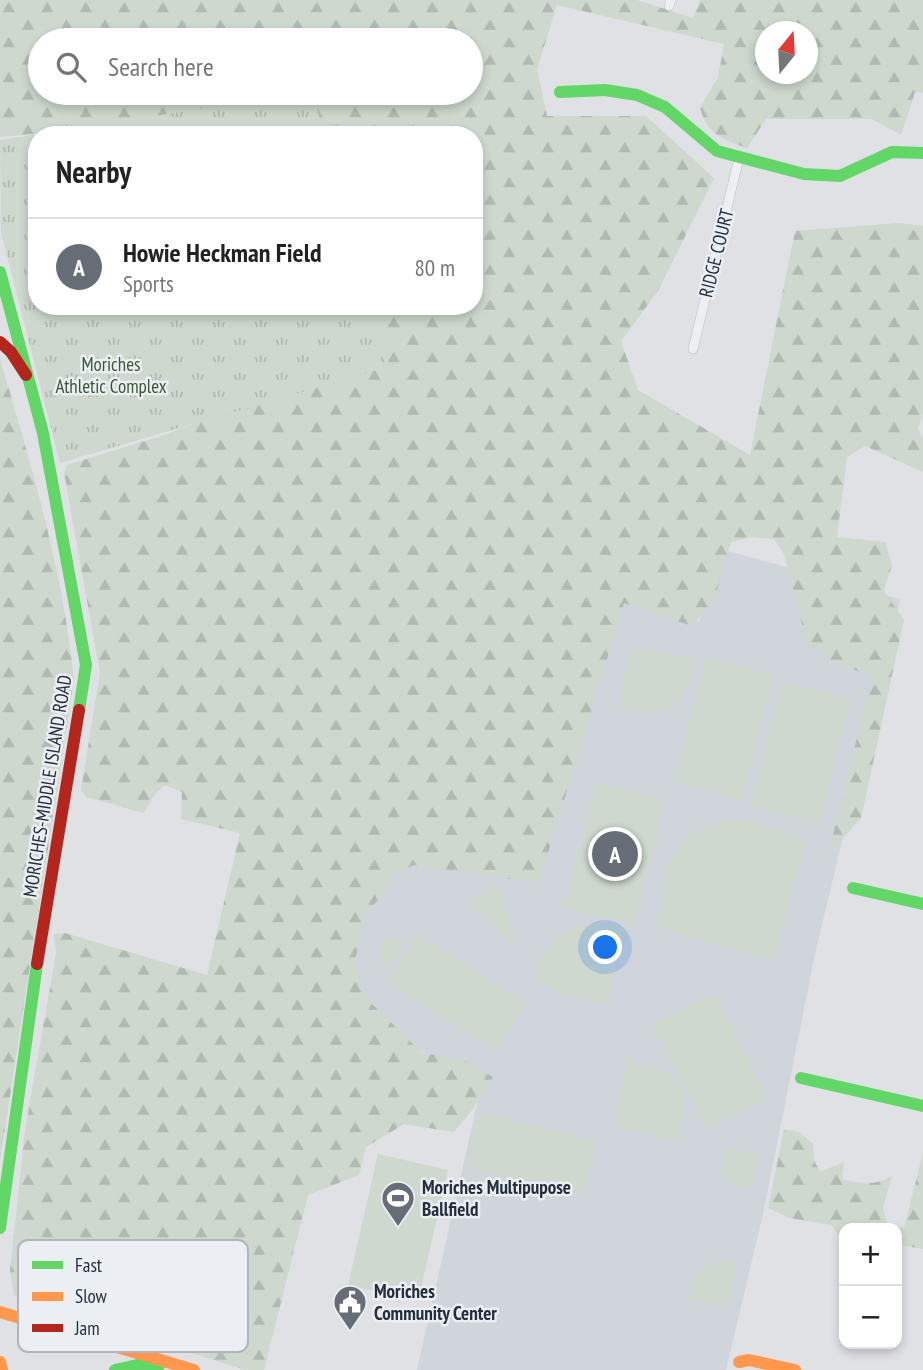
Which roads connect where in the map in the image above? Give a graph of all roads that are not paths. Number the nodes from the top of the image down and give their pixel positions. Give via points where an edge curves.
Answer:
1 (560, 92) dead end
2 (923, 153) edge
3 (739, 158) junction
4 (0, 272) edge
5 (0, 342) edge
6 (693, 349) dead end
7 (33, 387) junction
8 (853, 888) dead end
9 (923, 904) edge
10 (801, 1077) dead end
11 (923, 1106) edge
12 (0, 1228) edge
13 (0, 1312) edge
14 (18, 1317) edge
15 (133, 1352) edge
16 (0, 1362) edge
17 (739, 1362) dead end
18 (189, 1369) edge
19 (2, 1370) edge
20 (116, 1370) edge
21 (795, 1370) edge

1 - 3 main road via 588,88 660,103 701,141 721,154
2 - 3 main road via 890,150 829,177
3 - 6 street, RIDGE COURT
4 - 7 main road, MORICHES-MIDDLE ISLAND ROAD
5 - 7 main road via 15,356
7 - 12 main road, MORICHES-MIDDLE ISLAND ROAD via 86,672 22,1057
8 - 9 main road
10 - 11 main road
13 - 14 main road
15 - 18 main road
16 - 19 main road
17 - 21 main road via 750,1360
18 - 20 main road via 137,1365

